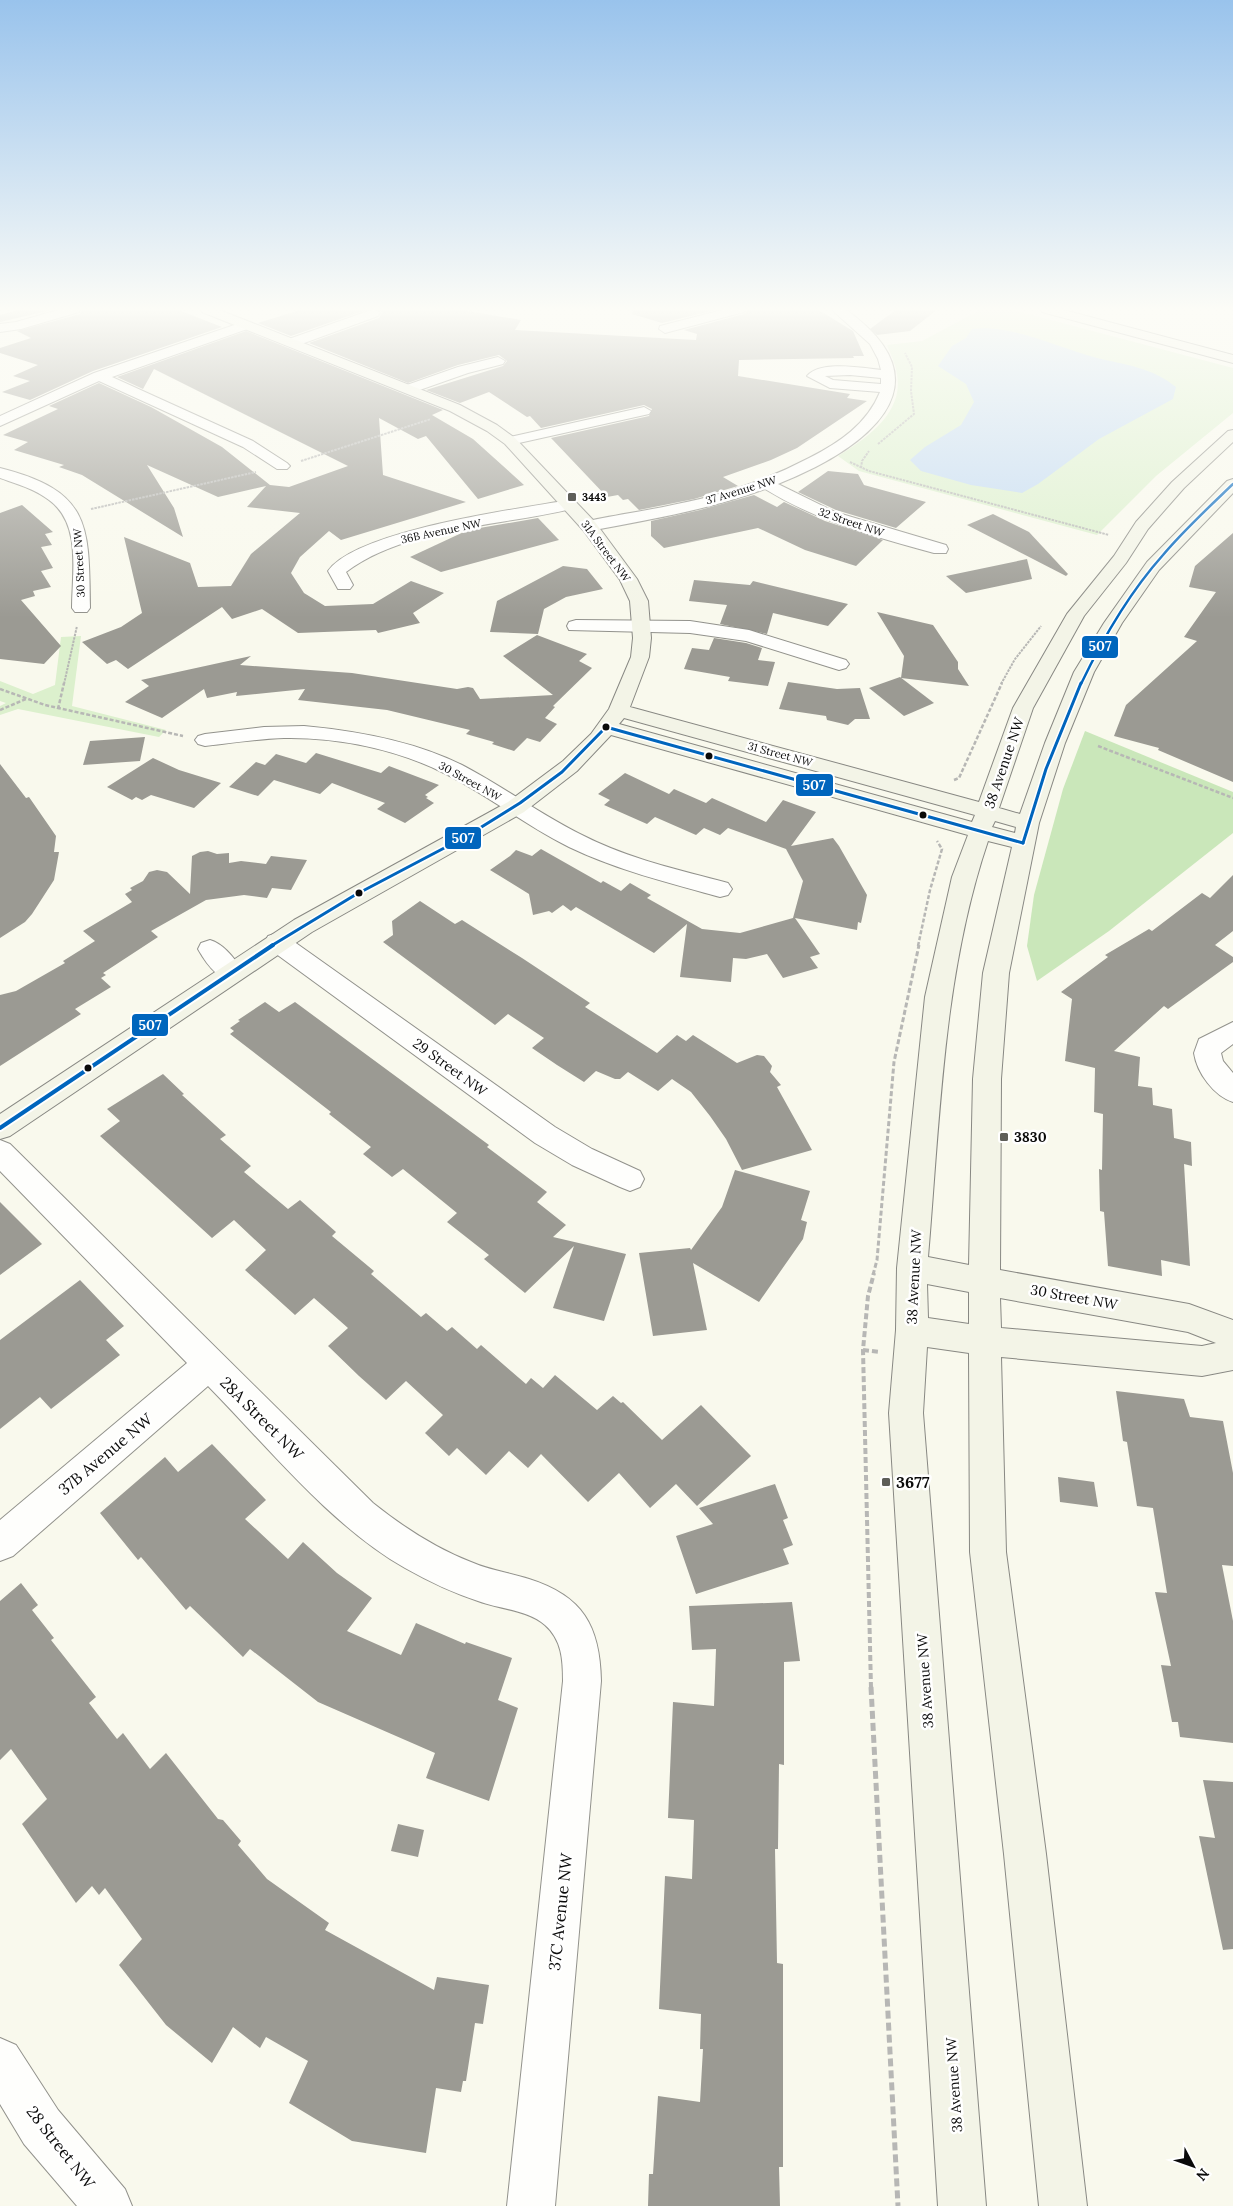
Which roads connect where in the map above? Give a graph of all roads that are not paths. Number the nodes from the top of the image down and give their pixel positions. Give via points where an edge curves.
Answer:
1 (20, 412) edge
2 (178, 412) edge
3 (462, 412) edge
4 (636, 412) edge
5 (878, 412) edge
6 (0, 422) edge
7 (1233, 434) edge
8 (510, 441) junction
9 (282, 466) dead end
10 (0, 472) edge
11 (1194, 472) junction
12 (1228, 475) edge
13 (767, 484) junction
14 (569, 505) junction
15 (589, 526) junction
16 (940, 549) dead end
17 (344, 585) dead end
18 (81, 608) road end
19 (576, 626) dead end
20 (642, 626) junction
21 (838, 664) dead end
22 (612, 718) junction
23 (204, 740) road end
24 (516, 807) junction
25 (984, 821) junction
26 (1026, 833) junction
27 (720, 889) dead end
28 (277, 942) junction
29 (210, 949) dead end
30 (231, 973) junction
31 (1233, 1032) edge
32 (1233, 1091) edge
33 (0, 1128) edge
34 (0, 1152) edge
35 (630, 1179) dead end
36 (912, 1268) junction
37 (984, 1281) junction
38 (912, 1330) junction
39 (1233, 1335) edge
40 (984, 1341) junction
41 (1233, 1355) edge
42 (210, 1364) junction
43 (0, 1543) edge
44 (567, 1621) joint
45 (0, 2062) edge
46 (108, 2206) edge
47 (531, 2206) edge
48 (962, 2206) edge
49 (1063, 2206) edge

1 - 6 street
2 - 9 street via 248,444
3 - 8 main road, 31A Street NW
4 - 8 street
5 - 13 street, 37 Avenue NW via 860,432 830,452
7 - 11 main road, 38 Avenue NW
8 - 14 main road, 31A Street NW
10 - 18 street, 30 Street NW via 55,496 72,513 80,535
11 - 12 main road
11 - 25 main road, 38 Avenue NW via 1178,484 1142,526 1076,614 1023,708
12 - 26 main road via 1153,566 1084,672 1055,743
13 - 15 street, 37 Avenue NW
13 - 16 street, 32 Street NW via 829,516
14 - 15 main road, 31A Street NW
14 - 17 street, 36B Avenue NW via 415,536 364,552 344,562 337,571
15 - 20 main road, 31A Street NW via 628,578 639,601
19 - 20 street
20 - 21 street via 690,627 749,636
20 - 22 main road, 31A Street NW via 640,657 628,692
22 - 24 main road, 31A Street NW via 570,766
22 - 25 main road, 31 Street NW
23 - 24 street, 30 Street NW via 294,732 377,743 438,762
24 - 27 street, 30 Street NW via 603,853
24 - 28 main road, 31A Street NW via 367,888
25 - 26 main road, 31 Street NW
25 - 36 main road, 38 Avenue NW via 964,877 938,997
26 - 37 main road via 996,973 987,1079
28 - 30 main road, 31A Street NW
28 - 35 street, 29 Street NW via 545,1135 582,1157
29 - 30 street
30 - 33 main road, 31A Street NW
31 - 32 street via 1208,1046 1206,1055 1210,1066
34 - 42 street, 28A Street NW
36 - 37 main road, 30 Street NW
36 - 38 main road, 38 Avenue NW
37 - 39 main road, 30 Street NW via 1189,1318
37 - 40 main road
38 - 40 main road
38 - 48 main road, 38 Avenue NW via 906,1413
40 - 41 main road via 1202,1360
40 - 49 main road via 988,1552
42 - 43 street, 37B Avenue NW
42 - 44 street, 28A Street NW via 350,1507 375,1528 441,1568 484,1586 533,1598 551,1606
44 - 47 street, 37C Avenue NW via 582,1656 582,1681
45 - 46 street, 28 Street NW via 42,2128

